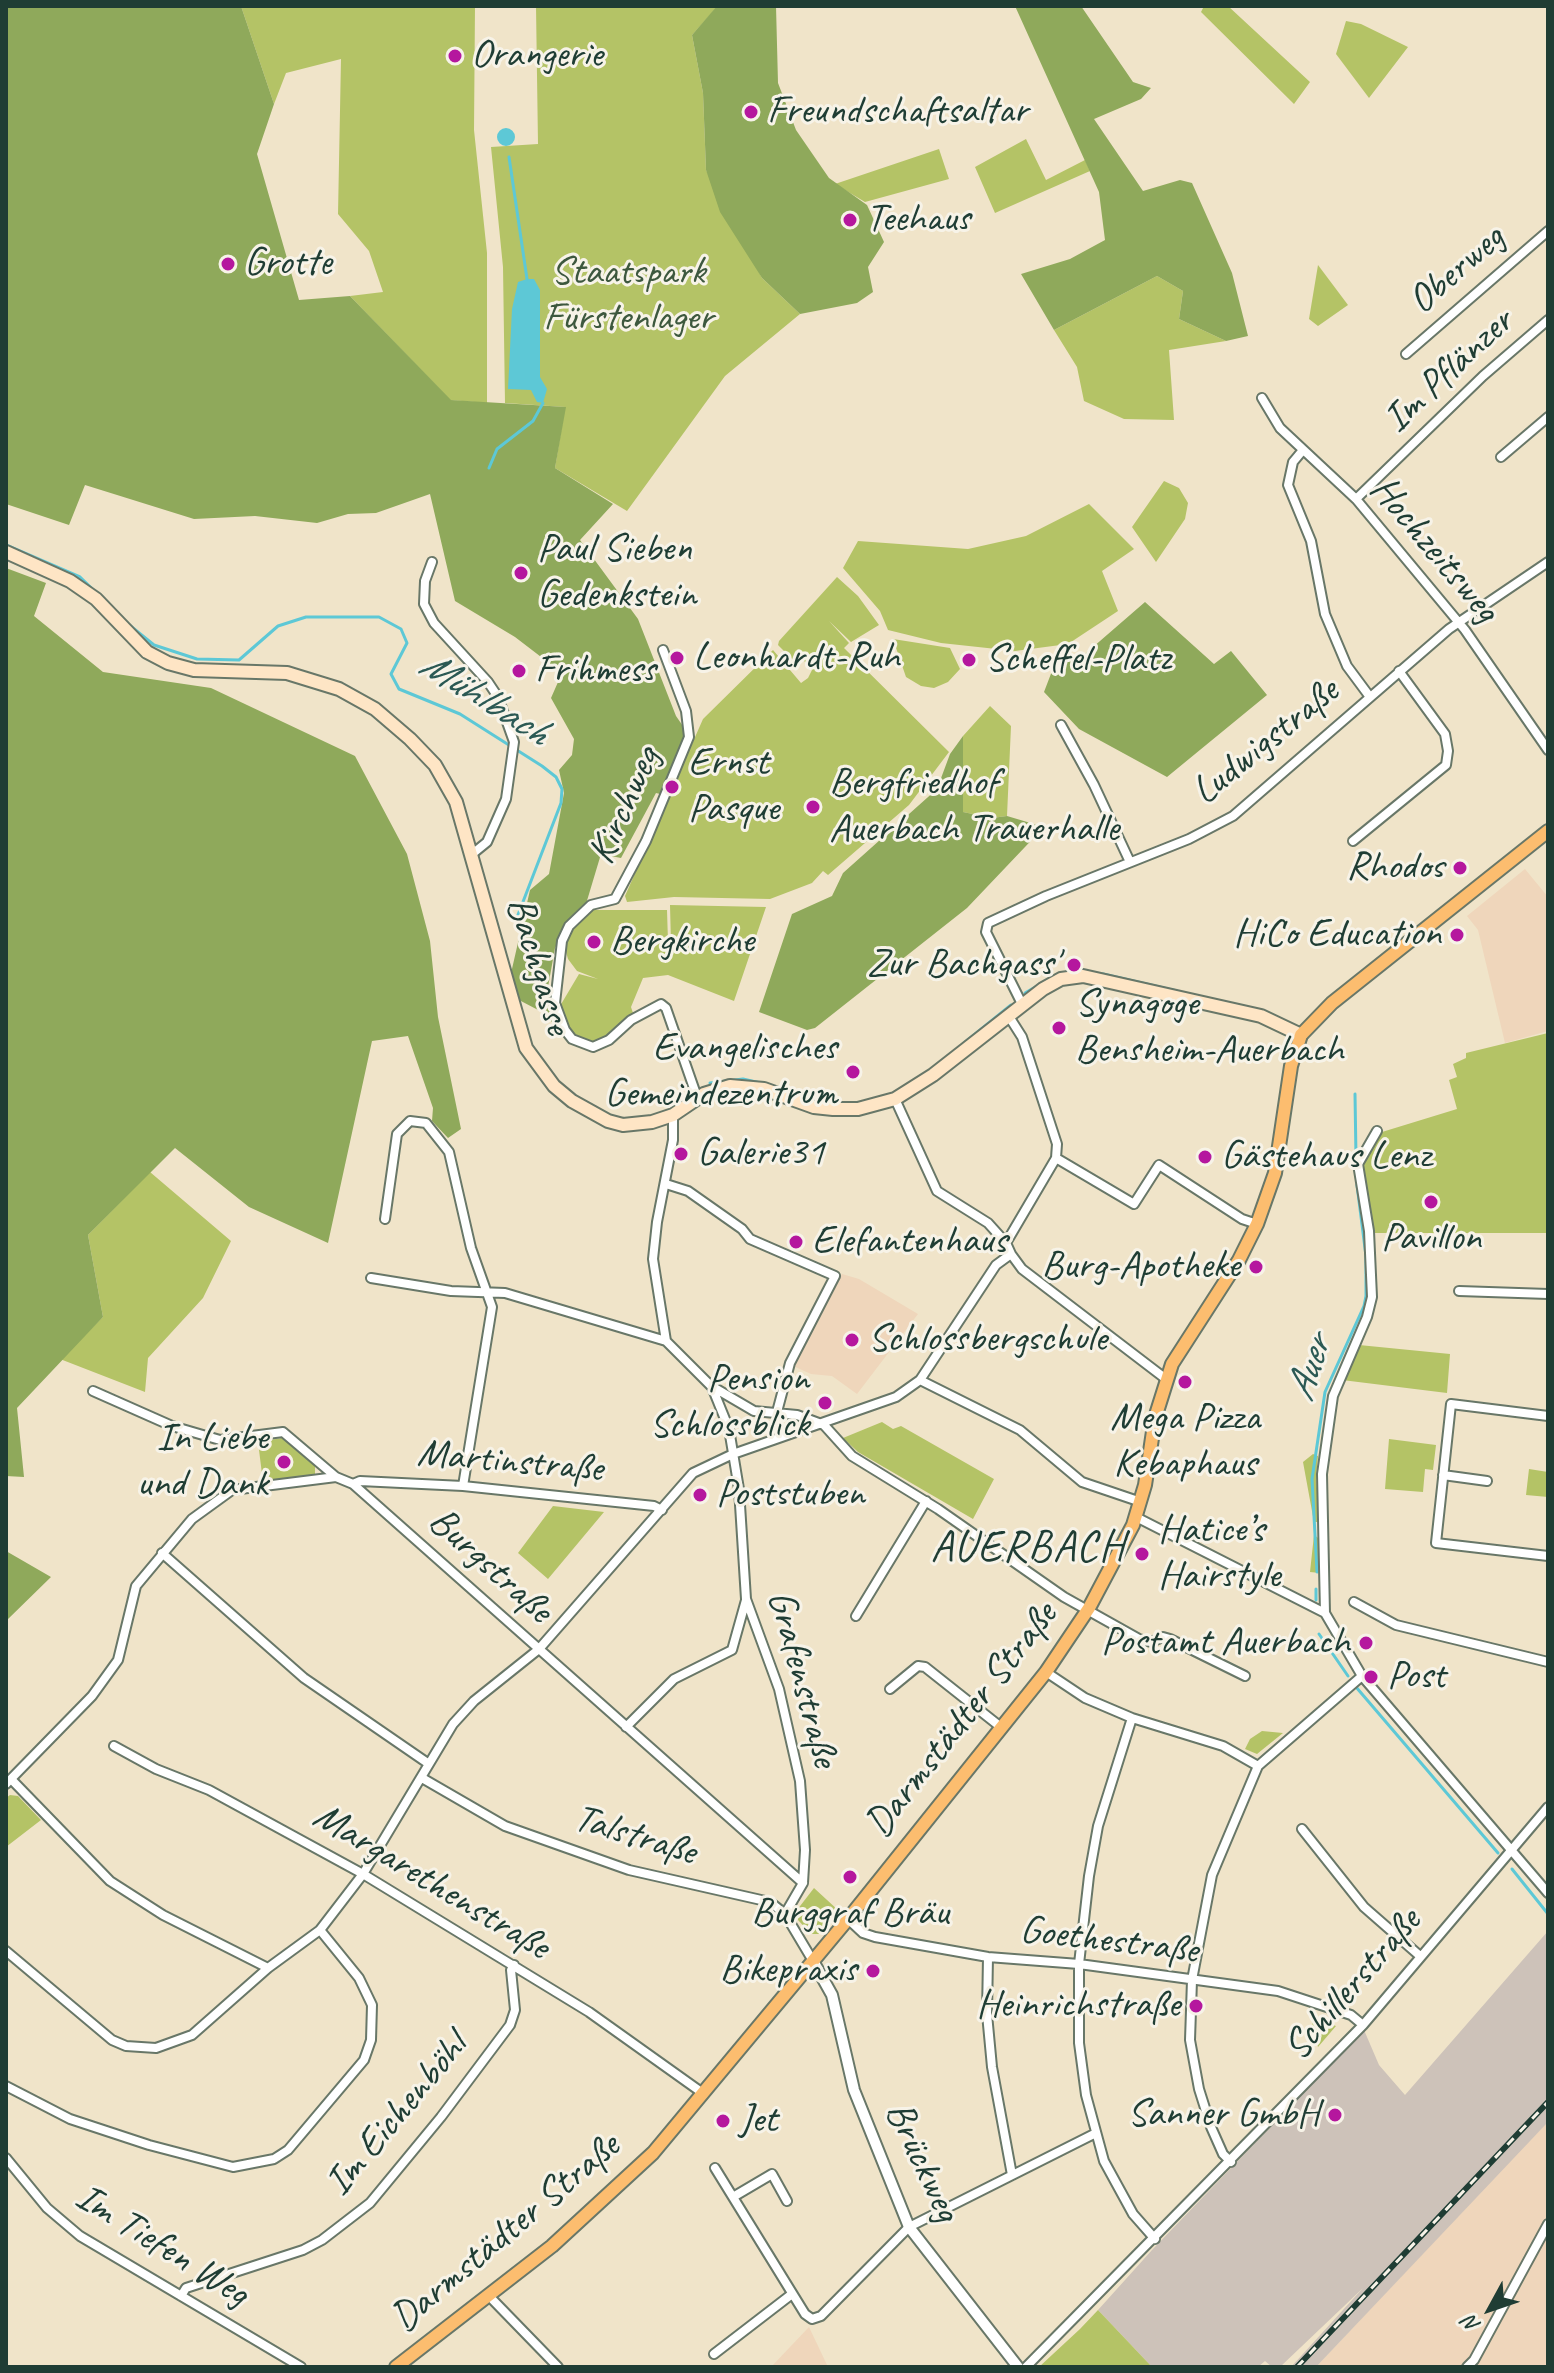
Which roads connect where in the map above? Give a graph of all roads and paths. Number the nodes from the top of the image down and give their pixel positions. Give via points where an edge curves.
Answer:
1 (1548, 231) edge
2 (1548, 320) edge
3 (1406, 354) dead end
4 (1262, 398) dead end
5 (1548, 417) edge
6 (1303, 450) junction
7 (1501, 457) dead end
8 (1356, 499) junction
9 (6, 552) edge
10 (432, 562) dead end
11 (1548, 562) edge
12 (1458, 623) junction
13 (663, 650) dead end
14 (1399, 671) junction
15 (1370, 697) junction
16 (1061, 725) dead end
17 (1548, 750) edge
18 (1548, 831) edge
19 (1353, 841) dead end
20 (471, 855) junction
21 (1130, 862) junction
22 (1022, 1004) junction
23 (1008, 1015) junction
24 (1301, 1035) junction
25 (697, 1097) junction
26 (895, 1099) junction
27 (673, 1115) junction
28 (1377, 1131) dead end
29 (1056, 1158) junction
30 (666, 1184) junction
31 (385, 1219) dead end
32 (1257, 1224) junction
33 (1006, 1243) junction
34 (1011, 1254) junction
35 (371, 1278) dead end
36 (1459, 1291) dead end
37 (490, 1294) junction
38 (1548, 1294) edge
39 (666, 1341) junction
40 (1166, 1379) junction
41 (920, 1380) junction
42 (712, 1387) junction
43 (93, 1391) dead end
44 (777, 1412) junction
45 (1548, 1416) edge
46 (824, 1425) junction
47 (733, 1454) junction
48 (1443, 1475) junction
49 (336, 1477) junction
50 (1487, 1481) dead end
51 (353, 1484) junction
52 (463, 1486) junction
53 (926, 1501) junction
54 (1141, 1502) junction
55 (662, 1510) junction
56 (1136, 1517) junction
57 (162, 1553) junction
58 (1548, 1556) edge
59 (746, 1599) junction
60 (1354, 1602) dead end
61 (1088, 1610) junction
62 (1325, 1613) junction
63 (856, 1616) dead end
64 (539, 1649) junction
65 (1548, 1662) edge
66 (1046, 1672) junction
67 (1245, 1676) dead end
68 (1362, 1676) junction
69 (890, 1689) dead end
70 (1132, 1718) junction
71 (626, 1727) junction
72 (1002, 1728) junction
73 (114, 1746) dead end
74 (429, 1764) junction
75 (1258, 1766) junction
76 (422, 1778) junction
77 (9, 1782) edge
78 (1548, 1807) edge
79 (1302, 1829) dead end
80 (1510, 1850) junction
81 (363, 1874) junction
82 (803, 1883) junction
83 (1548, 1893) edge
84 (785, 1914) junction
85 (848, 1919) junction
86 (320, 1930) junction
87 (6, 1951) edge
88 (1420, 1956) junction
89 (988, 1957) junction
90 (813, 1961) junction
91 (1079, 1964) junction
92 (514, 1965) junction
93 (268, 1968) junction
94 (1192, 1980) junction
95 (1363, 2025) junction
96 (6, 2086) edge
97 (704, 2094) junction
98 (1094, 2134) junction
99 (6, 2158) edge
100 (1231, 2162) junction
101 (715, 2168) dead end
102 (1012, 2175) junction
103 (733, 2197) junction
104 (787, 2201) dead end
105 (1548, 2224) edge
106 (909, 2227) junction
107 (1155, 2239) junction
108 (792, 2294) junction
109 (181, 2296) junction
110 (490, 2297) junction
111 (714, 2354) dead end
112 (1473, 2365) edge
113 (301, 2367) edge
114 (396, 2367) edge
115 (558, 2367) edge
116 (1018, 2367) edge
117 (1026, 2367) edge

1 - 3 street, Oberweg
2 - 8 street, Im Pflänzer
4 - 6 street, Hochzeitsweg via 1270,416
5 - 7 street
6 - 8 street, Hochzeitsweg
6 - 15 street via 1293,462 1288,485 1311,541 1325,614 1347,666
8 - 12 street, Hochzeitsweg
9 - 20 main road via 70,581 96,599 147,652 168,663 194,670 287,673 339,689 375,709 435,765 456,802
10 - 20 street, Bachgasse via 424,604 434,623 498,697 514,749 500,813 487,842
11 - 12 street, Ludwigstraße
12 - 14 street, Ludwigstraße
12 - 17 street, Hochzeitsweg
13 - 25 street, Kirchweg via 686,711 689,737 615,899 591,905 569,926 562,941 555,1003 572,1039 593,1047 661,1004
14 - 15 street, Ludwigstraße
14 - 19 street via 1445,734 1446,765
15 - 21 street, Ludwigstraße via 1233,816
16 - 21 street
18 - 24 main road, Darmstädter Straße via 1332,1003
20 - 27 main road, Bachgasse via 519,1028 536,1064 572,1101 608,1121 639,1125
21 - 22 street, Ludwigstraße via 988,923 986,932
22 - 23 main road, Bachgasse
22 - 24 main road, Bachgasse via 1061,979 1083,976 1261,1016
23 - 26 main road, Bachgasse
23 - 29 street via 1022,1037 1057,1144
24 - 32 main road, Darmstädter Straße via 1291,1066 1275,1173
25 - 26 main road, Bachgasse via 741,1085 833,1109
25 - 27 main road, Bachgasse
26 - 33 street via 937,1191 988,1223
27 - 30 street
28 - 62 street via 1358,1164 1372,1263 1370,1309 1333,1396 1322,1474
29 - 32 street via 1134,1204 1159,1165
29 - 33 street
30 - 39 street via 653,1259
30 - 44 street via 697,1197 750,1239 835,1276 790,1363
31 - 37 street via 397,1134 410,1121 426,1123 449,1152 471,1248
32 - 40 main road, Darmstädter Straße
33 - 34 street
34 - 40 street via 1022,1269
34 - 41 street via 996,1265
35 - 37 street
36 - 38 street
37 - 39 street via 505,1293
37 - 52 street via 492,1318
39 - 42 street
40 - 54 main road, Darmstädter Straße
41 - 46 street via 896,1397
41 - 54 street via 1020,1430 1082,1482
42 - 44 street via 754,1411
42 - 47 street, Grafenstraße
43 - 49 street, Burgstraße via 172,1426 228,1442 283,1432
44 - 46 street
45 - 48 street via 1451,1404
46 - 47 street
46 - 53 street via 852,1456
47 - 55 street via 693,1473
47 - 59 street, Grafenstraße
48 - 50 street
48 - 58 street via 1436,1543
49 - 51 street, Burgstraße
49 - 57 street via 232,1490 192,1519
51 - 52 street, Martinstraße
51 - 64 street, Burgstraße
52 - 55 street, Martinstraße
53 - 61 street
53 - 63 street
54 - 56 main road, Darmstädter Straße
55 - 64 street
56 - 61 main road, Darmstädter Straße
56 - 62 street
57 - 74 street via 304,1678
57 - 77 street via 136,1586 118,1660 92,1696
59 - 71 street via 732,1650 674,1679
59 - 82 street, Grafenstraße via 779,1689 800,1781
60 - 65 street via 1396,1625
61 - 66 main road, Darmstädter Straße
61 - 67 street via 1139,1639 1170,1639
62 - 68 street
64 - 71 street, Burgstraße
64 - 74 street via 474,1701
66 - 70 street via 1085,1698
66 - 72 main road, Darmstädter Straße
68 - 75 street
68 - 80 street
69 - 72 street via 918,1666 925,1667
70 - 75 street via 1223,1746
70 - 91 street via 1098,1826
71 - 82 street, Burgstraße
72 - 85 main road, Darmstädter Straße
73 - 81 street, Margarethenstraße via 209,1790
74 - 76 street
75 - 94 street via 1212,1875
76 - 81 street
76 - 84 street, Talstraße via 505,1826 629,1870 760,1898
77 - 93 street via 110,1881 163,1915
78 - 80 street, Schillerstraße
79 - 88 street via 1364,1907
80 - 83 street
80 - 88 street, Schillerstraße
81 - 86 street
81 - 92 street, Margarethenstraße
82 - 84 street, Grafenstraße
84 - 90 street
85 - 89 street, Goethestraße via 875,1937
85 - 90 main road, Darmstädter Straße
86 - 93 street
86 - 96 street via 359,1978 372,2005 371,2040 364,2060 288,2150 274,2159 233,2167 149,2145 70,2119
87 - 93 street via 103,2034 140,2049 192,2035
88 - 95 street, Schillerstraße
89 - 91 street, Goethestraße
89 - 102 street via 992,2067
90 - 97 main road, Darmstädter Straße
90 - 106 street, Brückweg via 832,1995 854,2090
91 - 94 street, Goethestraße
91 - 98 street via 1079,2043
92 - 97 street, Margarethenstraße
92 - 109 street, Im Eichenböhl via 510,2025 370,2203 303,2250 186,2288
94 - 95 street, Goethestraße via 1278,1991 1351,2015
94 - 100 street via 1190,2040 1199,2089 1223,2154
95 - 100 street, Schillerstraße
97 - 110 main road, Darmstädter Straße via 618,2187
98 - 102 street
98 - 107 street via 1114,2185
99 - 109 street, Im Tiefen Weg via 47,2208 80,2236
100 - 107 street, Schillerstraße
101 - 103 street
102 - 106 street
103 - 104 street via 772,2174
103 - 108 street
105 - 112 street
106 - 108 street via 821,2316 808,2317
106 - 116 street, Brückweg
107 - 117 street, Schillerstraße
108 - 111 street
109 - 113 street, Im Tiefen Weg
110 - 114 main road, Darmstädter Straße
110 - 115 street

